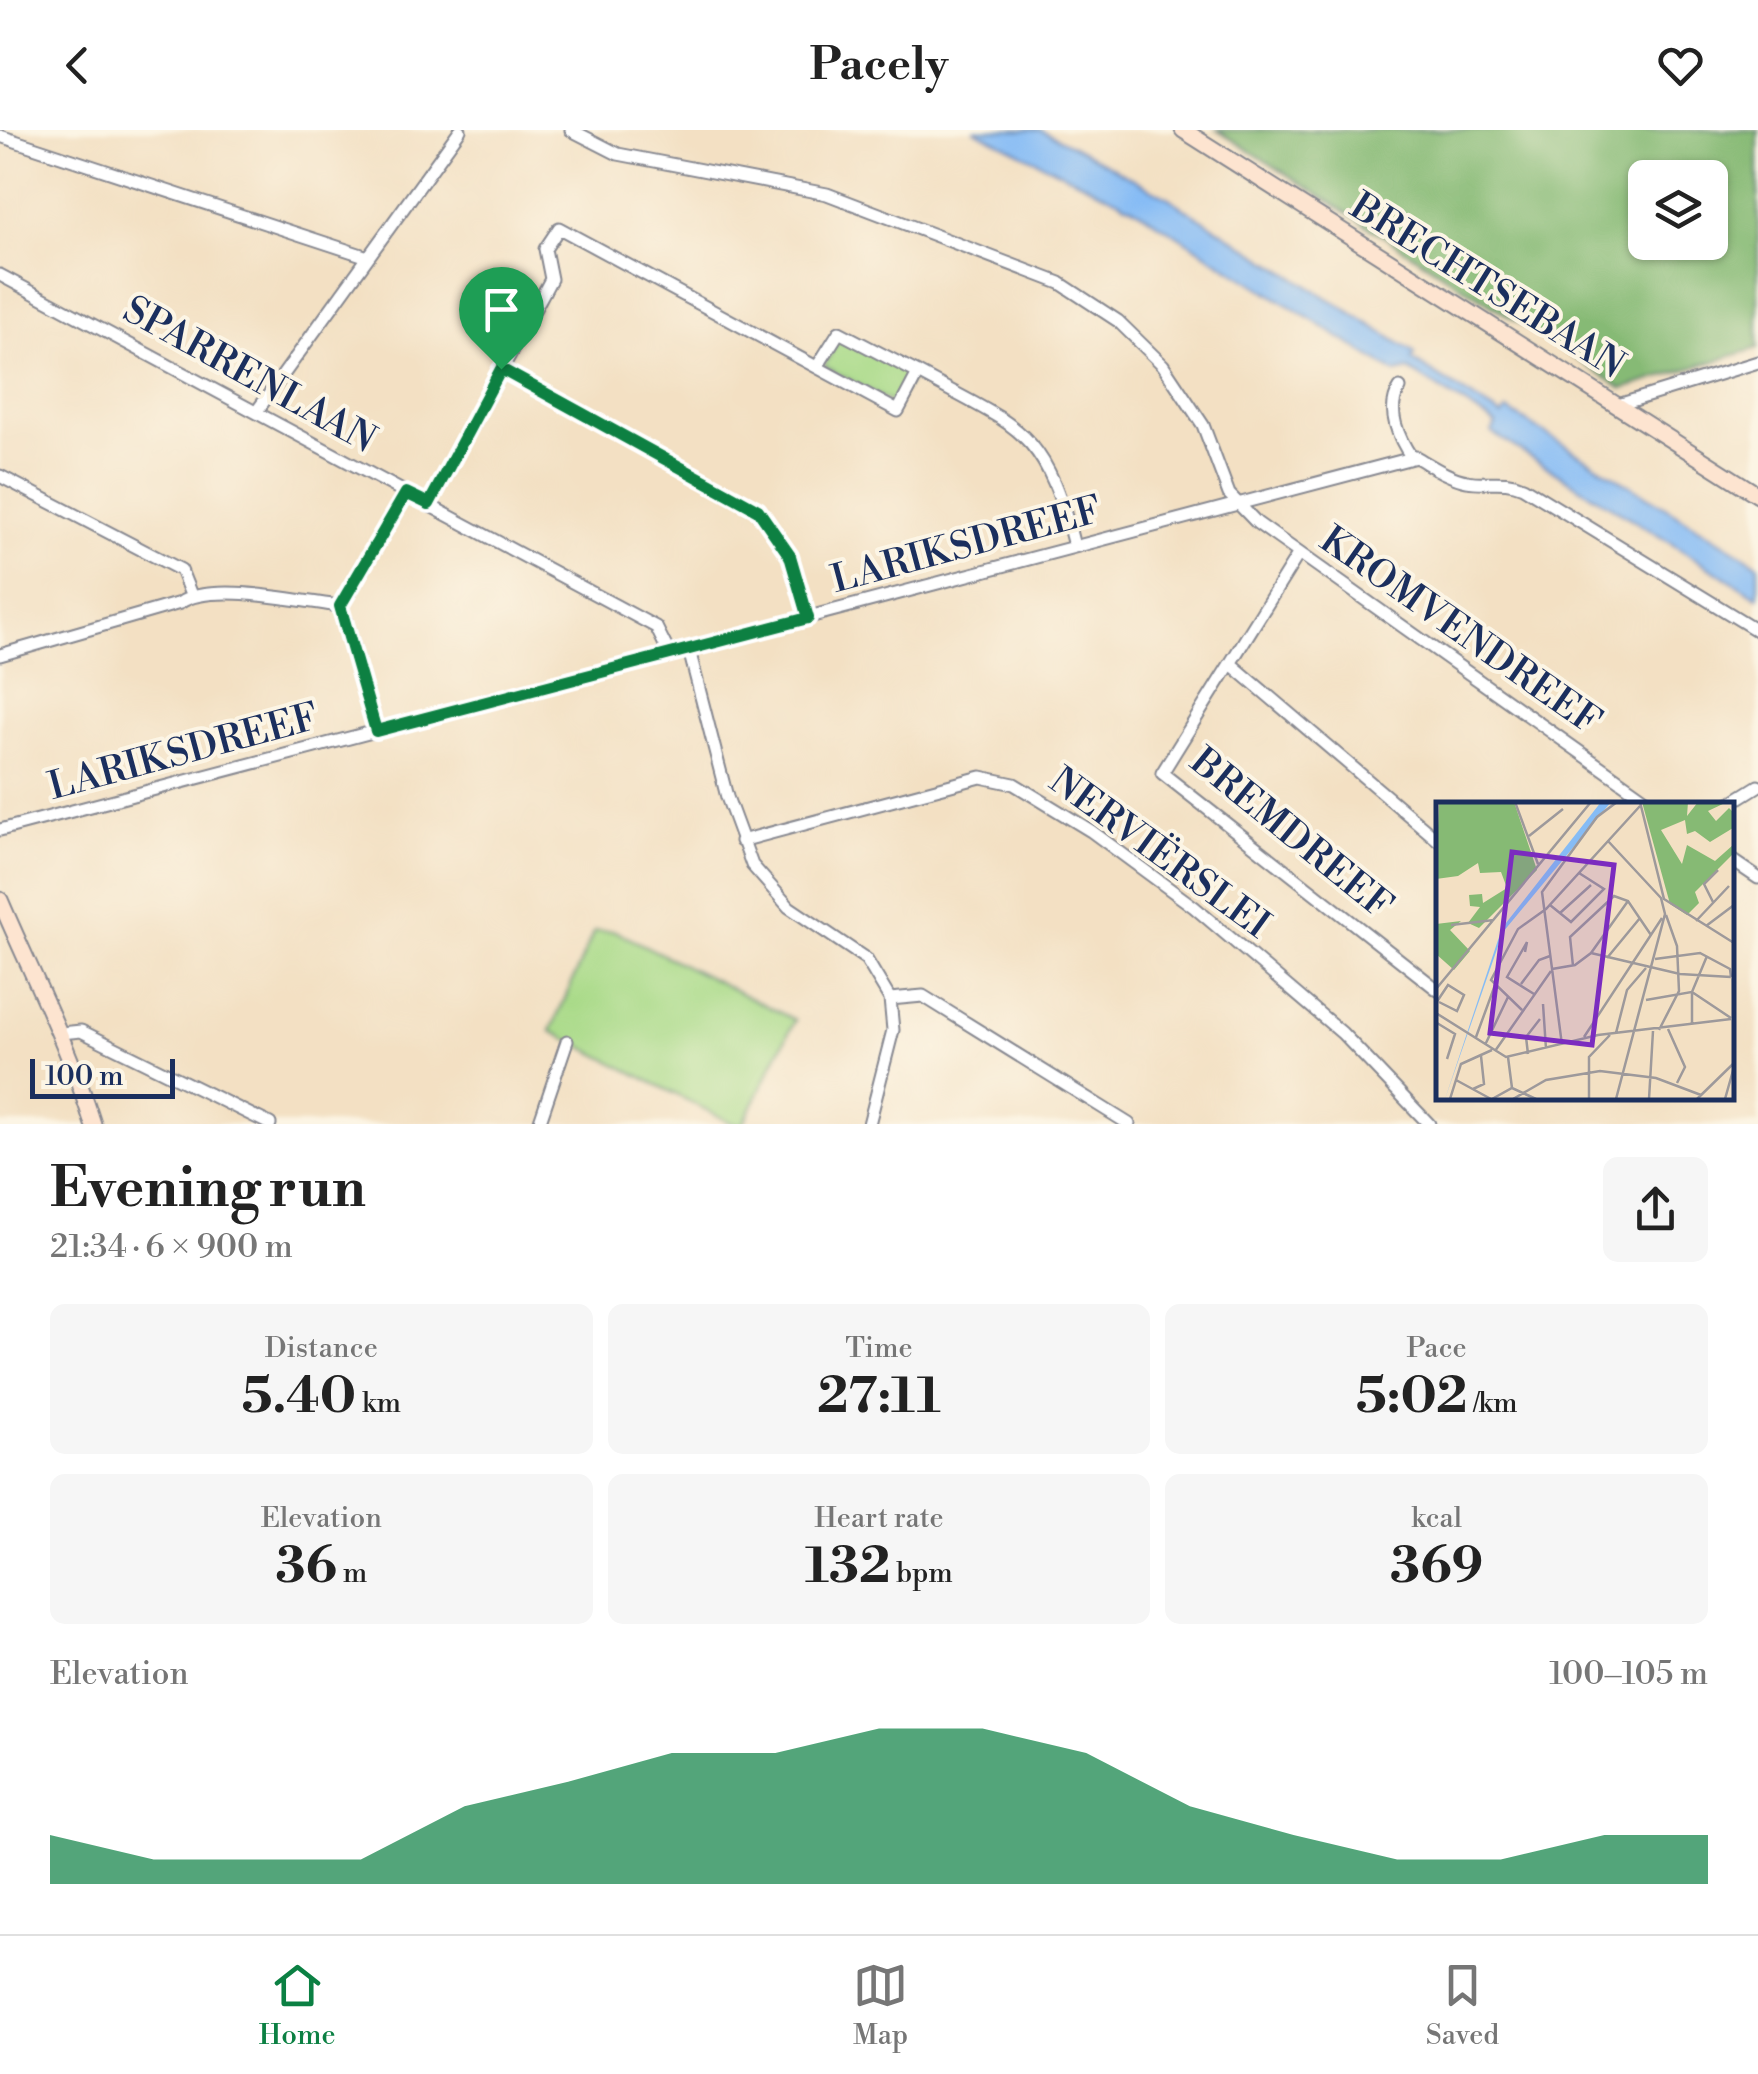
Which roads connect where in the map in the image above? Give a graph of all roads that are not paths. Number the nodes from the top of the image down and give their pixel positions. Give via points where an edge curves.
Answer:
1 (460, 130) edge
2 (571, 130) edge
3 (1183, 130) edge
4 (0, 136) edge
5 (368, 258) junction
6 (0, 275) edge
7 (1758, 362) edge
8 (817, 367) junction
9 (501, 369) junction
10 (918, 374) junction
11 (1400, 388) dead end
12 (1618, 405) junction
13 (257, 411) junction
14 (1419, 460) junction
15 (0, 476) edge
16 (406, 493) junction
17 (1758, 495) edge
18 (1237, 502) junction
19 (429, 504) junction
20 (1074, 546) junction
21 (1299, 553) junction
22 (191, 596) junction
23 (340, 606) junction
24 (808, 618) junction
25 (1758, 630) edge
26 (689, 650) junction
27 (670, 653) junction
28 (0, 655) edge
29 (1231, 664) junction
30 (376, 731) junction
31 (1758, 786) edge
32 (1636, 799) edge
33 (1732, 802) edge
34 (0, 830) edge
35 (1436, 838) edge
36 (741, 841) junction
37 (1733, 861) edge
38 (1758, 878) edge
39 (0, 900) edge
40 (1436, 988) edge
41 (890, 999) junction
42 (61, 1033) junction
43 (566, 1041) dead end
44 (93, 1124) edge
45 (270, 1124) edge
46 (539, 1124) edge
47 (869, 1124) edge
48 (1129, 1124) edge
49 (1430, 1124) edge

1 - 5 street
2 - 18 street via 618,154 827,194 1060,283 1118,321 1163,366 1203,424
3 - 12 main road, BRECHTSEBAAN
4 - 5 street
5 - 13 street
6 - 13 street, SPARRENLAAN
7 - 12 street
8 - 9 street via 559,228 546,249 550,278
8 - 10 street via 839,332
8 - 10 street via 898,410
9 - 19 street
9 - 24 street via 758,510 790,556
10 - 20 street via 1003,419 1035,446 1055,476
11 - 14 street via 1394,419
12 - 17 main road, BRECHTSEBAAN
13 - 16 street, SPARRENLAAN
14 - 18 street, LARIKSDREEF
14 - 25 street via 1462,480 1523,486
15 - 22 street via 181,570
16 - 19 street, SPARRENLAAN
16 - 23 street
18 - 20 street, LARIKSDREEF
18 - 21 street, KROMVENDREEF
19 - 27 street, SPARRENLAAN via 656,627
20 - 24 street, LARIKSDREEF
21 - 29 street, BREMDREEF
21 - 32 street, KROMVENDREEF
22 - 23 street via 225,593
22 - 28 street
23 - 30 street
24 - 26 street, LARIKSDREEF
26 - 27 street, LARIKSDREEF
26 - 36 street
27 - 30 street, LARIKSDREEF
29 - 35 street
29 - 40 street, BREMDREEF via 1162,773
30 - 34 street, LARIKSDREEF
31 - 33 street
36 - 41 street via 766,885 866,959
36 - 49 street, NERVIËRSLEI via 980,777 1014,784 1092,831 1194,907 1342,1032
37 - 38 street
39 - 42 main road
41 - 47 street via 891,1042
41 - 48 street via 923,996
42 - 44 main road
42 - 45 street via 81,1031
43 - 46 street

